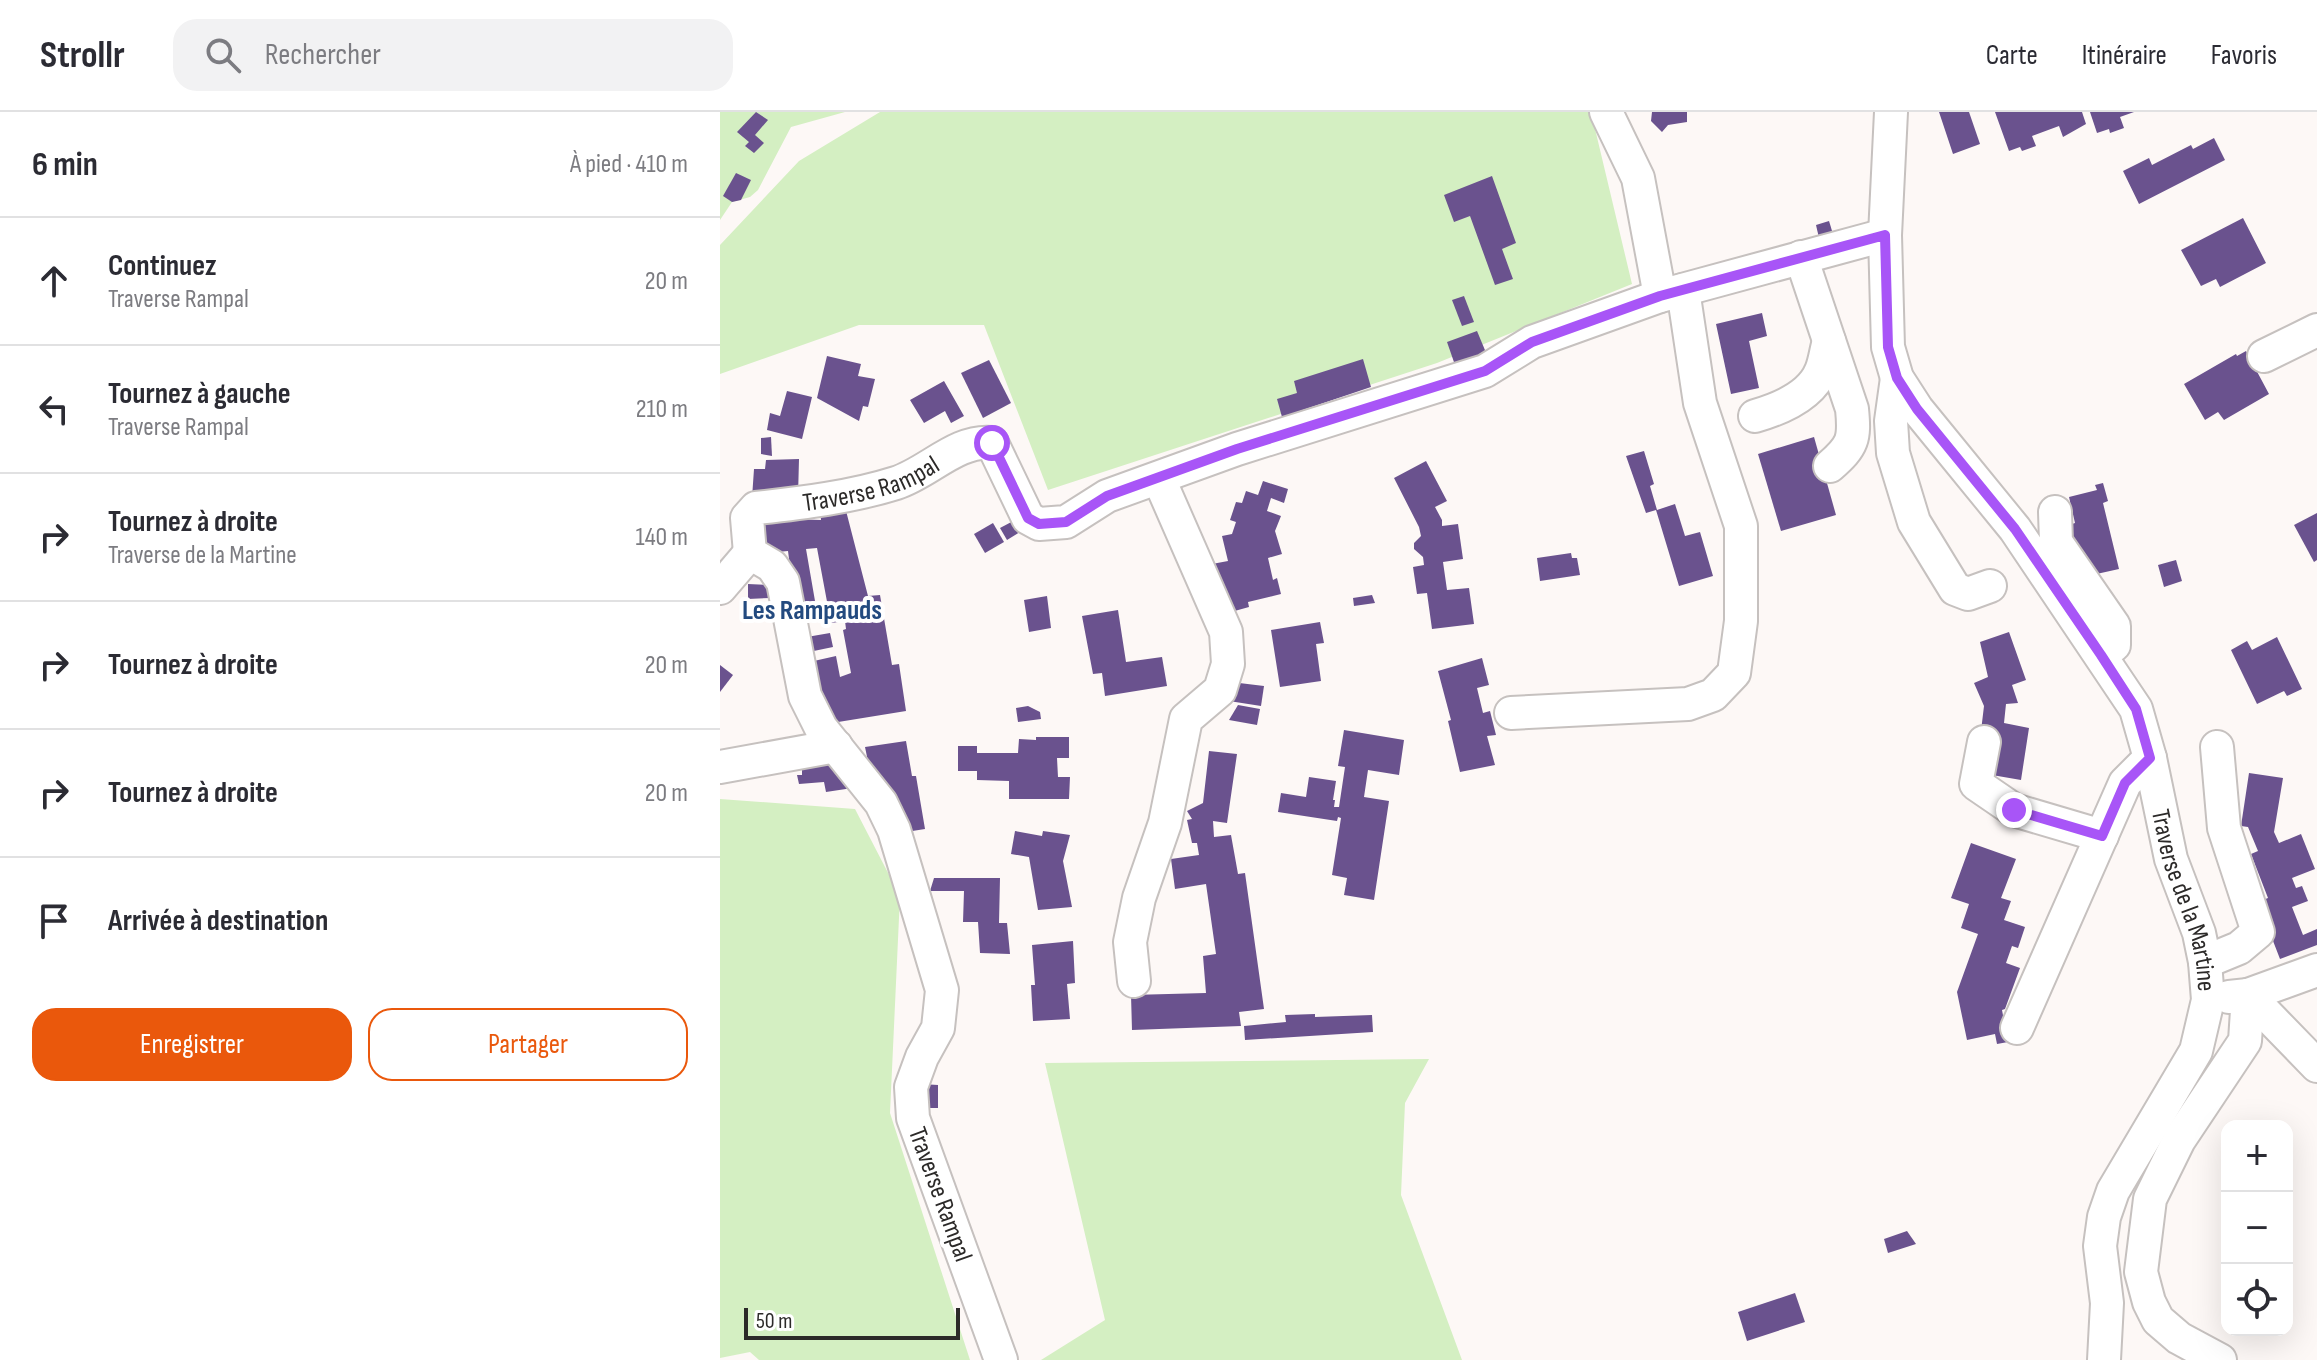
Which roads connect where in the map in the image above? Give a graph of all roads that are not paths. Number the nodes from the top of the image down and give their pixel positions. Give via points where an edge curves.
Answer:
1 (1606, 112) edge
2 (1891, 112) edge
3 (1885, 235) junction
4 (1801, 257) junction
5 (1672, 293) junction
6 (2315, 317) edge
7 (1829, 341) junction
8 (2264, 356) dead end
9 (1897, 378) junction
10 (1755, 416) dead end
11 (1830, 466) dead end
12 (1159, 479) junction
13 (2055, 512) dead end
14 (750, 553) junction
15 (1990, 586) dead end
16 (720, 588) edge
17 (2101, 655) junction
18 (1511, 713) dead end
19 (1984, 742) dead end
20 (836, 746) junction
21 (2217, 747) dead end
22 (2150, 758) junction
23 (720, 767) edge
24 (2102, 836) junction
25 (2205, 962) junction
26 (2317, 970) edge
27 (1134, 981) dead end
28 (2248, 995) junction
29 (2208, 1000) junction
30 (2017, 1028) dead end
31 (2317, 1066) edge
32 (1001, 1360) edge
33 (2104, 1360) edge
34 (2220, 1360) edge

1 - 5 street via 1638,178
2 - 3 street, Traverse de la Martine
3 - 4 street, Traverse Rampal
3 - 9 street, Traverse de la Martine via 1888,347
4 - 5 street, Traverse Rampal
4 - 7 street
5 - 12 street, Traverse Rampal via 1532,342 1485,371
5 - 18 street via 1700,403 1741,526 1741,621 1734,673 1713,695 1688,704
6 - 8 street
7 - 10 street via 1820,373 1807,391
7 - 11 street via 1855,434 1847,452
9 - 15 street via 1893,453 1914,522 1955,589 1968,594
9 - 17 street, Traverse de la Martine via 2015,529
12 - 14 street, Traverse Rampal via 1107,496 1066,522 1039,524 1028,518 992,443 977,441 898,482 756,508 747,518
12 - 27 street via 1226,632 1228,664 1220,690 1186,719 1165,823 1130,942
13 - 17 street via 2056,542 2114,626 2114,645
14 - 16 street
14 - 20 street, Traverse Rampal via 772,566 783,582 805,696
17 - 22 street, Traverse de la Martine via 2136,709
19 - 24 street via 1976,784 2014,810
20 - 23 street
20 - 32 street, Traverse Rampal via 881,803 894,830 942,990 938,1028 911,1087 913,1118
21 - 25 street via 2224,828 2258,932 2239,948
22 - 24 street via 2125,783
22 - 25 street, Traverse de la Martine via 2171,859
24 - 30 street
25 - 29 street, Traverse de la Martine
26 - 28 street
28 - 29 street
28 - 31 street
28 - 34 street via 2245,1041 2179,1140 2150,1199 2141,1272 2158,1320
29 - 33 street, Traverse de la Martine via 2196,1051 2113,1191 2104,1217

